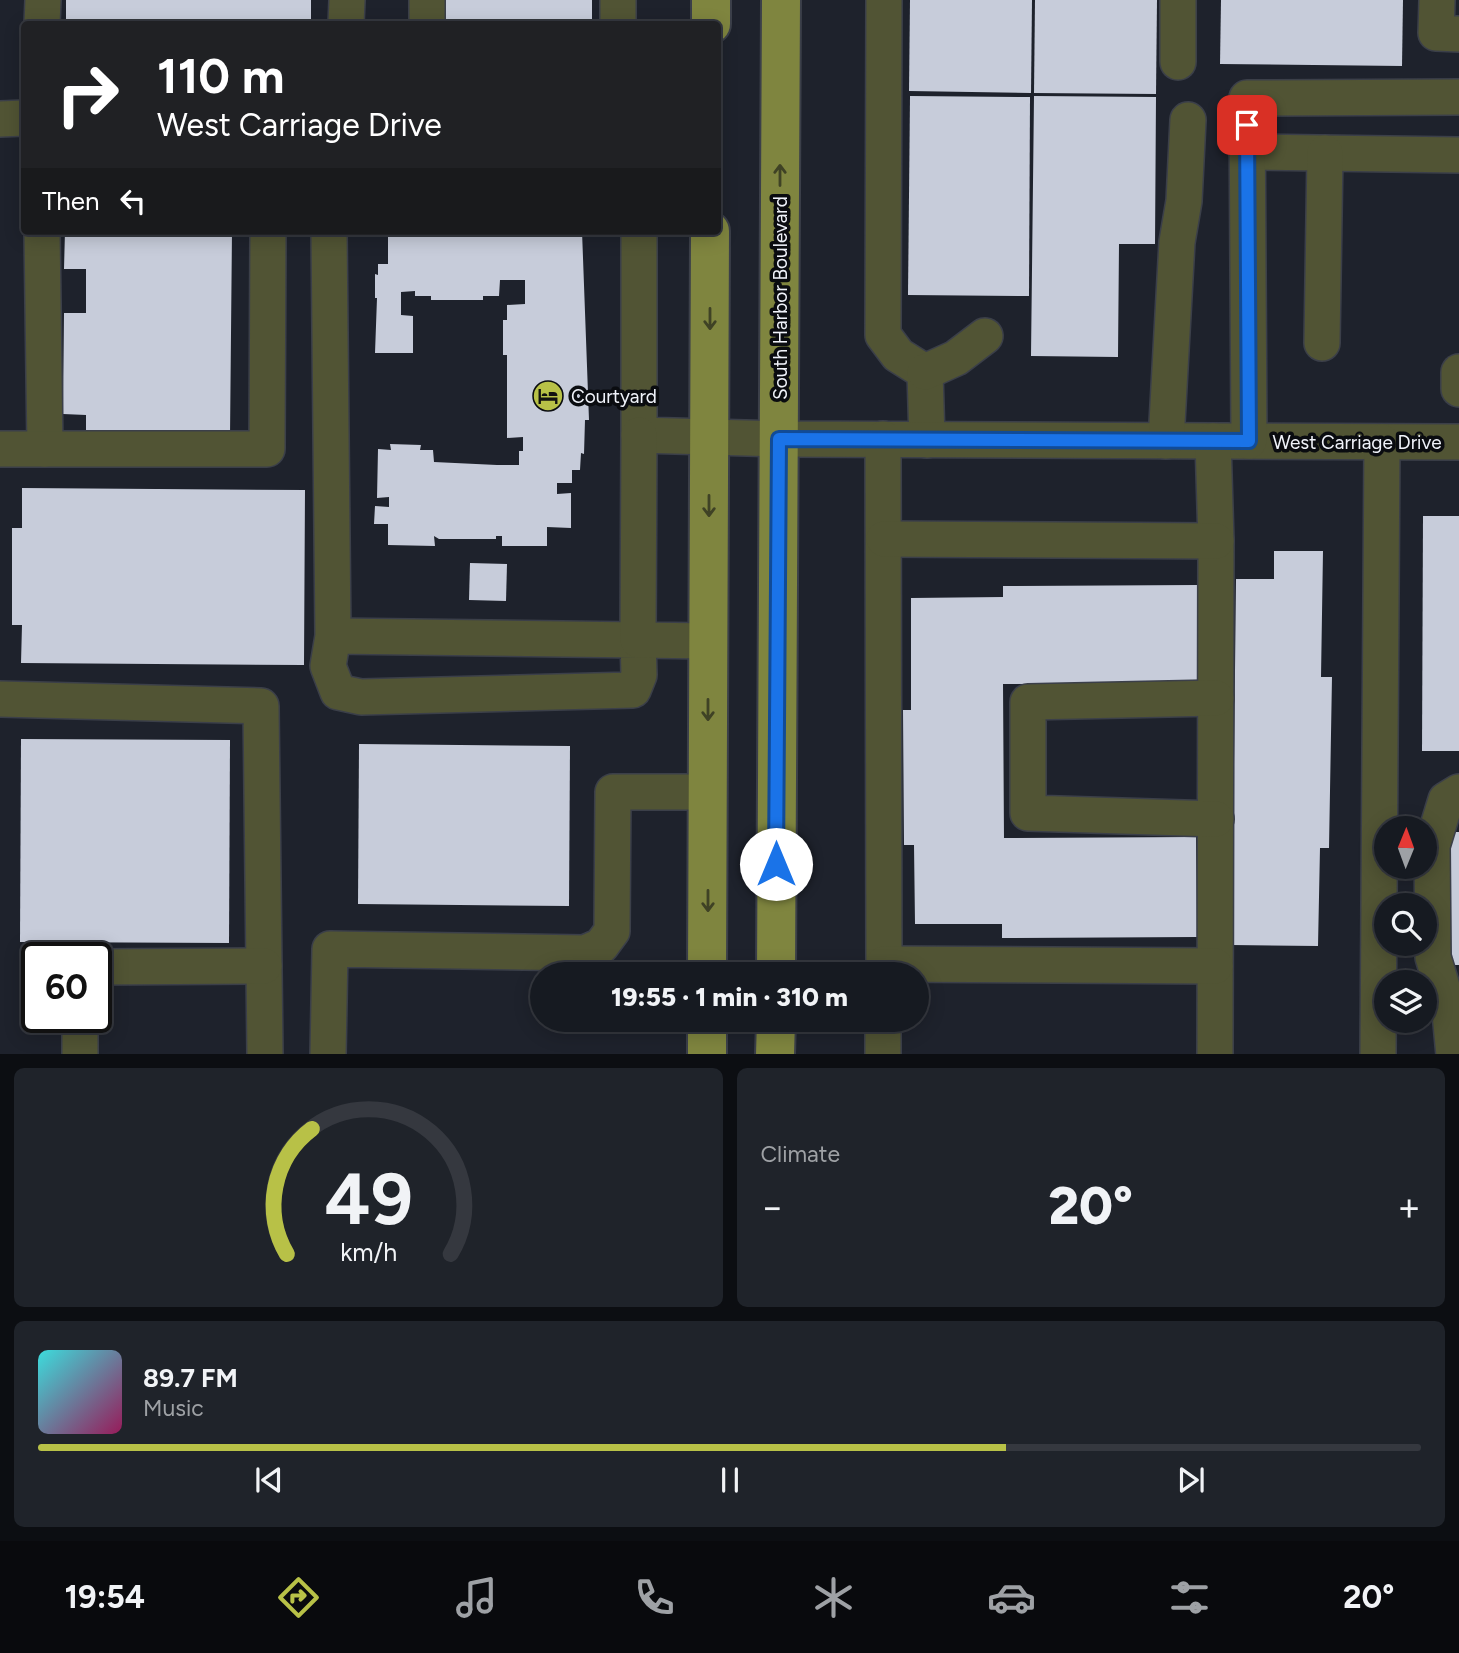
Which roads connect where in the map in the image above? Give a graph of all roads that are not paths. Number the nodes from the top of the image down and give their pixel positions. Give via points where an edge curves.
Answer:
1 (43, 0) edge
2 (347, 0) edge
3 (427, 0) edge
4 (618, 0) edge
5 (711, 0) edge
6 (781, 0) edge
7 (884, 0) edge
8 (1178, 0) edge
9 (1437, 0) edge
10 (42, 21) edge
11 (346, 21) edge
12 (427, 21) edge
13 (618, 21) edge
14 (711, 21) edge
15 (1459, 34) edge
16 (1178, 62) dead end
17 (1459, 97) edge
18 (0, 118) edge
19 (21, 118) edge
20 (1188, 120) dead end
21 (1247, 152) junction
22 (1325, 153) junction
23 (1459, 155) edge
24 (42, 235) edge
25 (268, 235) edge
26 (329, 235) edge
27 (639, 235) edge
28 (710, 235) edge
29 (985, 336) dead end
30 (1322, 343) dead end
31 (925, 372) junction
32 (1459, 372) edge
33 (1459, 389) edge
34 (639, 435) junction
35 (709, 438) junction
36 (779, 439) junction
37 (883, 439) junction
38 (927, 440) junction
39 (1166, 441) junction
40 (1213, 441) junction
41 (1249, 441) junction
42 (1382, 442) junction
43 (1459, 442) edge
44 (0, 449) edge
45 (45, 449) junction
46 (884, 539) junction
47 (1216, 541) junction
48 (333, 636) junction
49 (638, 640) junction
50 (709, 641) junction
51 (1216, 698) junction
52 (0, 699) edge
53 (708, 792) junction
54 (1459, 792) edge
55 (1216, 818) junction
56 (707, 962) edge
57 (776, 962) edge
58 (884, 962) edge
59 (264, 966) junction
60 (1215, 966) junction
61 (112, 967) edge
62 (929, 969) edge
63 (707, 1032) edge
64 (776, 1032) edge
65 (883, 1032) edge
66 (80, 1033) edge
67 (80, 1054) edge
68 (265, 1054) edge
69 (328, 1054) edge
70 (707, 1054) edge
71 (775, 1054) edge
72 (883, 1054) edge
73 (1215, 1054) edge
74 (1378, 1054) edge
75 (1454, 1054) edge

1 - 10 street
2 - 11 street
3 - 12 street
4 - 13 street
5 - 14 main road
36 -> 6 main road, South Harbor Boulevard
7 - 31 street via 883,335 898,355
8 - 16 street
9 - 15 street via 1436,33
17 - 21 street via 1247,98
18 - 19 street
20 - 39 street
21 - 22 street
21 - 41 street
22 - 23 street
22 - 30 street
24 - 45 street
25 - 45 street via 267,449
26 - 48 street
27 - 34 street
28 -> 35 main road
29 - 31 street via 956,358
31 - 38 street
32 - 33 street
34 - 35 street, West Carriage Drive
34 - 49 street
35 - 36 street, West Carriage Drive
35 -> 50 main road
36 - 37 street, West Carriage Drive
36 - 57 main road, South Harbor Boulevard
37 - 38 street, West Carriage Drive
37 - 46 street
38 - 39 street, West Carriage Drive
39 - 40 street, West Carriage Drive
40 - 41 street, West Carriage Drive
40 - 47 street
41 - 42 street, West Carriage Drive
42 - 43 street, West Carriage Drive
42 - 74 street
44 - 45 street
46 - 47 street
46 - 58 street
47 - 51 street
48 - 49 street
48 - 49 street via 328,666 338,692 361,697 633,690 639,675
49 - 50 street
50 -> 53 main road
51 - 55 street
51 - 55 street via 1028,702 1028,814
52 - 59 street via 261,706
53 -> 56 main road
53 - 69 street via 613,792 612,931 601,946 585,953 330,949
54 - 75 street via 1446,800 1432,846 1433,957 1450,1013
55 - 60 street
59 - 61 street
59 - 68 street
60 - 62 street
60 - 73 street
63 - 70 main road
64 - 71 main road
65 - 72 street
66 - 67 street

